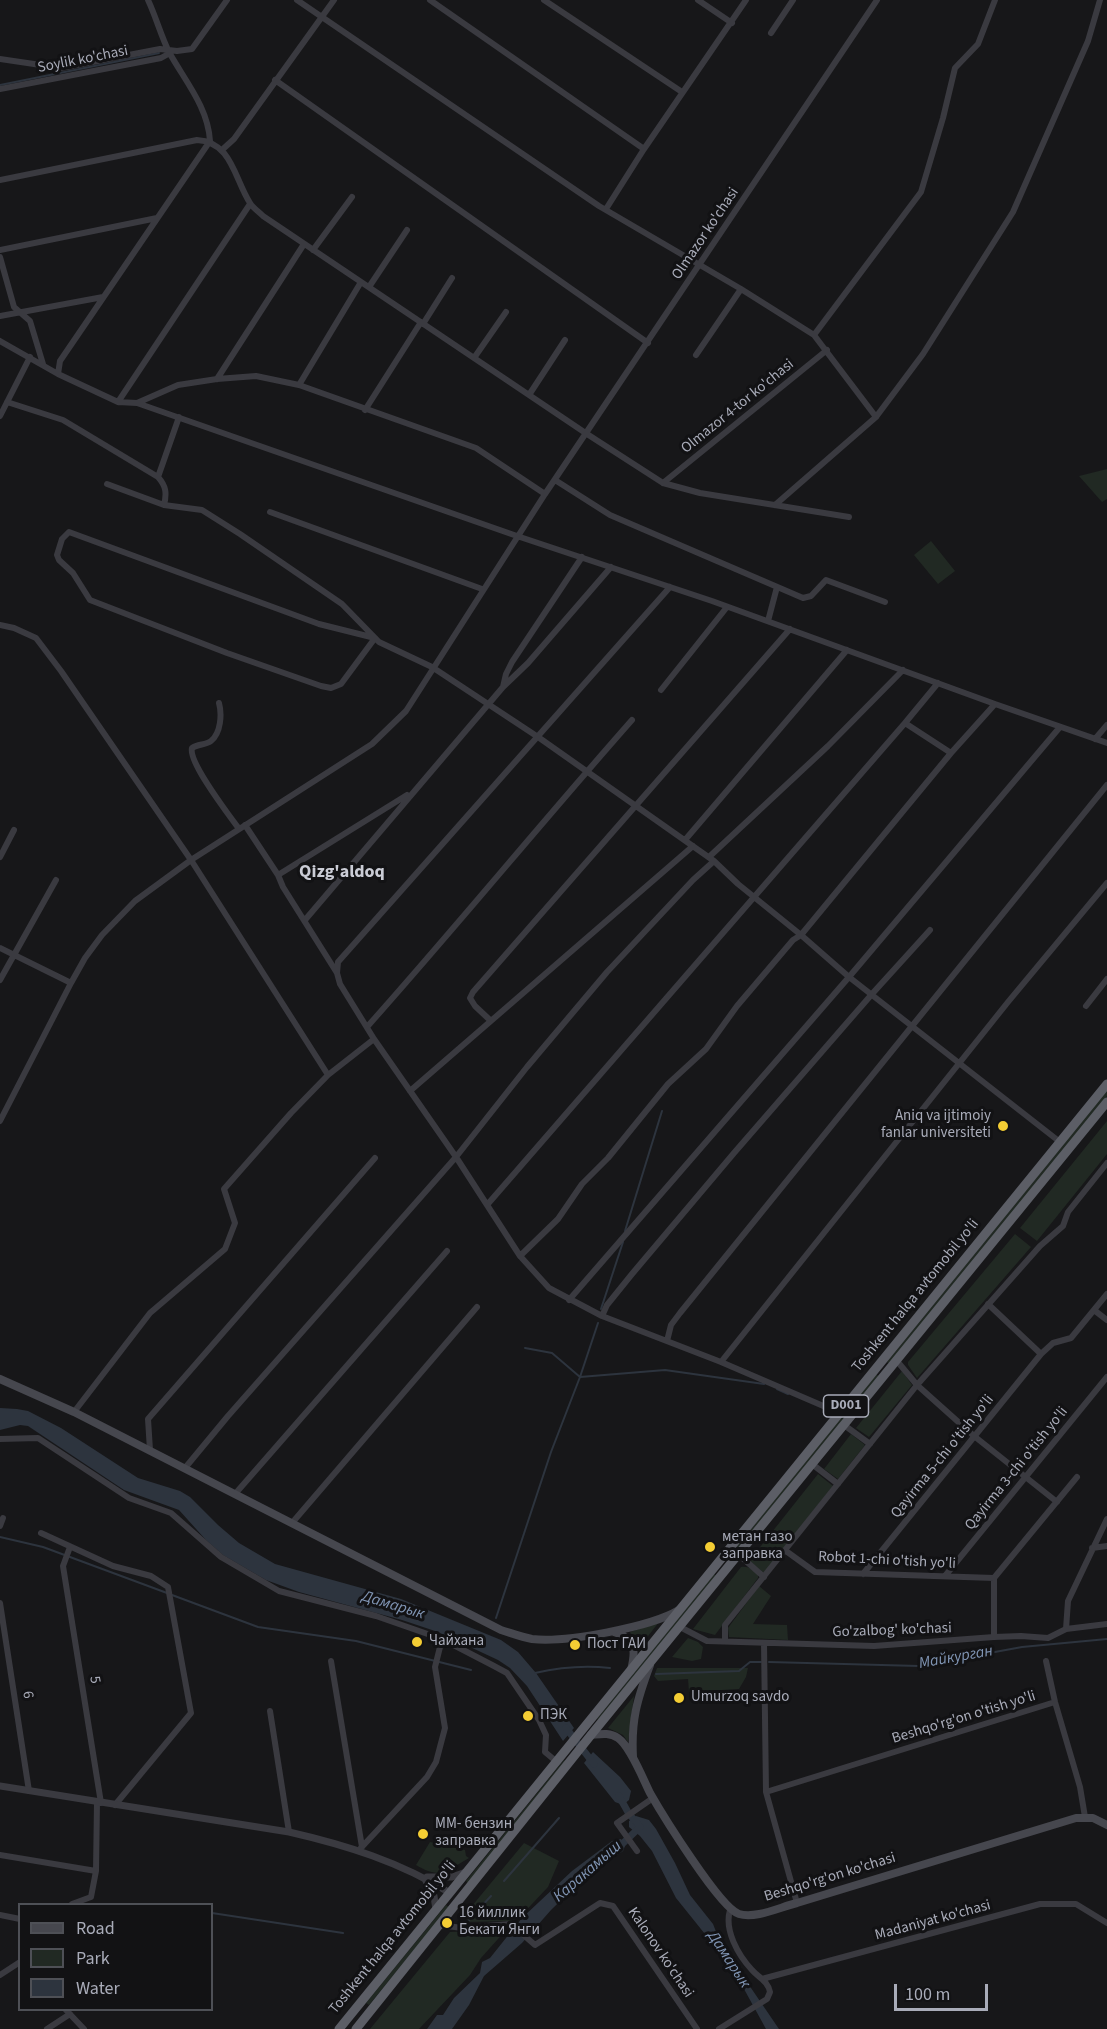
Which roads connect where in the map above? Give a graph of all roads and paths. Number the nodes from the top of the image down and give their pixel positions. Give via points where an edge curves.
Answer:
1 (148, 0) edge
2 (227, 0) edge
3 (297, 0) edge
4 (334, 0) edge
5 (430, 0) edge
6 (544, 0) edge
7 (698, 0) edge
8 (746, 0) edge
9 (793, 0) edge
10 (877, 0) edge
11 (995, 0) edge
12 (1100, 0) edge
13 (321, 17) junction
14 (732, 23) junction
15 (771, 33) dead end
16 (169, 51) junction
17 (0, 59) edge
18 (62, 68) junction
19 (63, 76) junction
20 (275, 80) junction
21 (0, 88) edge
22 (682, 92) junction
23 (210, 141) junction
24 (223, 149) junction
25 (644, 150) junction
26 (0, 180) edge
27 (352, 197) dead end
28 (250, 204) junction
29 (606, 209) junction
30 (157, 218) junction
31 (407, 230) dead end
32 (304, 244) junction
33 (0, 250) edge
34 (314, 250) junction
35 (0, 257) edge
36 (700, 264) junction
37 (453, 278) dead end
38 (362, 282) junction
39 (369, 287) junction
40 (741, 289) junction
41 (103, 297) junction
42 (19, 312) junction
43 (507, 312) dead end
44 (0, 316) edge
45 (422, 323) junction
46 (814, 335) junction
47 (565, 340) dead end
48 (0, 341) edge
49 (648, 343) junction
50 (827, 350) junction
51 (696, 355) dead end
52 (30, 357) junction
53 (474, 358) junction
54 (43, 364) junction
55 (58, 374) junction
56 (217, 379) junction
57 (299, 385) junction
58 (529, 395) junction
59 (7, 402) junction
60 (118, 402) junction
61 (137, 403) junction
62 (365, 410) junction
63 (0, 416) edge
64 (179, 417) junction
65 (876, 417) junction
66 (587, 434) junction
67 (158, 477) junction
68 (555, 480) junction
69 (663, 483) junction
70 (107, 484) dead end
71 (546, 494) junction
72 (165, 505) junction
73 (775, 505) junction
74 (270, 512) dead end
75 (849, 517) dead end
76 (517, 536) junction
77 (582, 557) junction
78 (611, 567) junction
79 (670, 587) junction
80 (777, 587) junction
81 (483, 590) junction
82 (885, 602) dead end
83 (727, 607) junction
84 (768, 621) junction
85 (0, 625) edge
86 (790, 629) junction
87 (375, 638) junction
88 (848, 650) junction
89 (432, 667) junction
90 (903, 670) junction
91 (938, 684) junction
92 (503, 687) junction
93 (661, 690) dead end
94 (219, 703) dead end
95 (995, 704) junction
96 (489, 705) junction
97 (632, 720) dead end
98 (905, 723) junction
99 (1107, 725) edge
100 (1060, 727) junction
101 (538, 737) junction
102 (1095, 739) junction
103 (1107, 743) edge
104 (951, 753) junction
105 (587, 771) junction
106 (1107, 785) edge
107 (413, 792) junction
108 (636, 806) junction
109 (242, 827) junction
110 (14, 830) dead end
111 (685, 840) junction
112 (693, 846) junction
113 (0, 857) edge
114 (712, 859) junction
115 (191, 860) junction
116 (278, 875) junction
117 (56, 880) dead end
118 (1107, 884) edge
119 (754, 898) junction
120 (305, 920) junction
121 (930, 930) dead end
122 (801, 934) junction
123 (0, 948) edge
124 (13, 954) junction
125 (337, 973) junction
126 (849, 977) junction
127 (1107, 979) edge
128 (0, 980) edge
129 (71, 983) junction
130 (872, 994) junction
131 (1086, 1006) dead end
132 (491, 1021) junction
133 (367, 1027) junction
134 (913, 1027) junction
135 (374, 1039) junction
136 (961, 1064) junction
137 (328, 1075) junction
138 (1107, 1084) edge
139 (410, 1091) junction
140 (1107, 1102) edge
141 (0, 1121) edge
142 (1060, 1143) junction
143 (456, 1156) junction
144 (375, 1158) dead end
145 (1107, 1164) edge
146 (487, 1205) junction
147 (447, 1251) dead end
148 (520, 1256) junction
149 (1107, 1294) edge
150 (569, 1300) junction
151 (988, 1304) junction
152 (477, 1307) dead end
153 (1094, 1310) junction
154 (602, 1317) junction
155 (1107, 1320) edge
156 (667, 1341) junction
157 (1041, 1354) junction
158 (897, 1361) junction
159 (721, 1362) junction
160 (879, 1365) junction
161 (887, 1372) junction
162 (1107, 1377) edge
163 (0, 1379) edge
164 (917, 1384) junction
165 (74, 1412) junction
166 (838, 1416) junction
167 (844, 1425) junction
168 (974, 1437) junction
169 (0, 1439) edge
170 (870, 1444) junction
171 (150, 1450) junction
172 (812, 1464) junction
173 (185, 1468) junction
174 (1026, 1477) junction
175 (1077, 1477) dead end
176 (838, 1484) junction
177 (235, 1494) junction
178 (1057, 1502) junction
179 (3, 1518) dead end
180 (1107, 1519) edge
181 (292, 1523) junction
182 (0, 1526) edge
183 (41, 1533) dead end
184 (1107, 1546) edge
185 (1092, 1548) junction
186 (69, 1549) junction
187 (786, 1551) junction
188 (739, 1555) junction
189 (717, 1565) junction
190 (725, 1571) junction
191 (863, 1574) junction
192 (945, 1576) junction
193 (764, 1577) junction
194 (994, 1578) junction
195 (0, 1603) edge
196 (682, 1608) junction
197 (1107, 1624) edge
198 (680, 1627) junction
199 (1066, 1629) junction
200 (607, 1631) junction
201 (994, 1637) junction
202 (442, 1639) junction
203 (724, 1641) junction
204 (764, 1643) junction
205 (331, 1661) dead end
206 (652, 1661) junction
207 (1046, 1661) dead end
208 (631, 1671) junction
209 (1055, 1702) junction
210 (270, 1711) dead end
211 (588, 1732) junction
212 (559, 1759) junction
213 (633, 1761) junction
214 (0, 1786) edge
215 (29, 1791) junction
216 (766, 1792) junction
217 (653, 1798) junction
218 (99, 1802) junction
219 (115, 1805) junction
220 (1085, 1817) junction
221 (1107, 1825) edge
222 (289, 1832) junction
223 (360, 1848) junction
224 (637, 1851) dead end
225 (0, 1855) edge
226 (96, 1871) junction
227 (466, 1872) junction
228 (424, 1877) junction
229 (450, 1893) junction
230 (460, 1900) junction
231 (77, 1903) edge
232 (797, 1903) junction
233 (435, 1910) junction
234 (730, 1910) junction
235 (0, 1915) edge
236 (18, 1919) edge
237 (1107, 1923) edge
238 (440, 1925) junction
239 (18, 1963) edge
240 (0, 1975) edge
241 (762, 1979) junction
242 (357, 2007) junction
243 (68, 2012) edge
244 (368, 2015) junction
245 (46, 2029) edge
246 (84, 2029) edge
247 (339, 2029) edge
248 (357, 2029) edge
249 (697, 2029) edge
250 (719, 2029) edge

1 - 16 street
2 - 16 street via 192,49
3 - 13 street
4 - 13 street
5 - 25 street
6 - 22 street
7 - 14 street
8 - 14 street
9 - 15 street
10 - 36 street, Olmazor ko'chasi
11 - 46 street via 978,45 955,68 921,192
12 - 65 street via 1088,41 1013,212 923,354
13 - 20 street
13 - 29 street
14 - 22 street
16 - 18 street via 160,49
16 - 19 street, Soylik ko'chasi via 161,58
16 - 23 street via 204,111
17 - 18 street
18 - 19 street
19 - 21 street, Soylik ko'chasi
20 - 24 street
20 - 49 street
22 - 25 street
23 - 24 street
23 - 26 street via 197,140
23 - 30 street
24 - 28 street
25 - 29 street
27 - 34 street
28 - 32 street
28 - 60 street
29 - 36 street
30 - 33 street
30 - 41 street
31 - 39 street
32 - 34 street
32 - 56 street
34 - 38 street
35 - 42 street via 14,308
36 - 40 street
36 - 49 street, Olmazor ko'chasi
37 - 45 street
38 - 39 street
38 - 57 street
39 - 45 street
40 - 46 street
40 - 51 street
41 - 42 street
41 - 55 street via 60,361
42 - 44 street
42 - 54 street via 30,321
43 - 53 street
45 - 53 street
45 - 62 street
46 - 50 street
47 - 58 street
48 - 52 street
49 - 66 street, Olmazor ko'chasi
50 - 65 street
50 - 69 street, Olmazor 4-tor ko'chasi
52 - 54 street
52 - 59 street
53 - 58 street
54 - 55 street
55 - 60 street
56 - 57 street via 256,376
56 - 61 street via 178,385
57 - 62 street
58 - 66 street
59 - 63 street
59 - 67 street via 63,420
60 - 61 street
61 - 64 street
62 - 71 street via 476,448
64 - 67 street
64 - 76 street
65 - 73 street
66 - 68 street, Olmazor ko'chasi
66 - 69 street
67 - 72 street via 165,485
68 - 71 street, Olmazor ko'chasi
68 - 80 street via 610,515
69 - 73 street
70 - 72 street
71 - 76 street, Olmazor ko'chasi
72 - 87 street via 202,510 240,534 342,604
73 - 75 street
74 - 81 street
76 - 77 street
76 - 81 street, Olmazor ko'chasi
77 - 78 street
77 - 92 street via 512,662
78 - 79 street
78 - 92 street
79 - 83 street
79 - 101 street
80 - 82 street via 807,598 826,580
80 - 84 street
81 - 89 street, Olmazor ko'chasi
83 - 84 street
83 - 93 street
84 - 86 street
85 - 115 street via 36,638
86 - 88 street
86 - 108 street
87 - 87 street via 341,684 321,686 90,600 73,573 59,560 58,547 69,532 75,532 320,624
87 - 89 street
88 - 90 street
88 - 111 street
89 - 96 street
89 - 109 street, Olmazor ko'chasi via 406,711 372,744
90 - 91 street
90 - 114 street
91 - 95 street
91 - 98 street
92 - 96 street
94 - 109 street via 220,721 214,737 192,748 191,753 204,778
95 - 100 street
95 - 104 street
96 - 101 street
96 - 107 street
97 - 105 street
98 - 104 street
98 - 119 street
99 - 102 street
100 - 102 street
100 - 126 street
101 - 105 street
101 - 125 street via 338,962
102 - 103 street
104 - 122 street
105 - 108 street
105 - 133 street
106 - 134 street
107 - 116 street
107 - 120 street
108 - 111 street
108 - 132 street via 473,992 472,1002
109 - 115 street, Olmazor ko'chasi
109 - 116 street
110 - 113 street
111 - 112 street
112 - 114 street
112 - 132 street
114 - 119 street
114 - 143 street via 607,972
115 - 129 street, Olmazor ko'chasi via 135,901 102,935
115 - 137 street
116 - 120 street
117 - 124 street
118 - 136 street
119 - 122 street
119 - 146 street
120 - 125 street
121 - 130 street
122 - 126 street
122 - 148 street via 706,1049 668,1084 558,1219
123 - 124 street
124 - 128 street
124 - 129 street
125 - 133 street
126 - 130 street
126 - 150 street
127 - 131 street
129 - 141 street, Olmazor ko'chasi
130 - 134 street
130 - 154 street via 632,1274
132 - 139 street
133 - 135 street
134 - 136 street
134 - 156 street via 680,1313 671,1325
135 - 137 street
135 - 139 street
136 - 142 street
136 - 159 street
137 - 165 street via 224,1189 235,1223 225,1249 150,1313
138 - 142 highway, Toshkent halqa avtomobil yo'li / D001
139 - 143 street
140 - 158 highway, Toshkent halqa avtomobil yo'li / D001
142 - 160 highway, Toshkent halqa avtomobil yo'li / D001
143 - 146 street
143 - 173 street
144 - 171 street via 148,1419
145 - 151 street via 1068,1212 1063,1226
146 - 148 street
147 - 177 street
148 - 150 street via 549,1288
149 - 153 street
150 - 154 street
151 - 157 street
151 - 164 street
152 - 181 street
153 - 155 street
153 - 157 street via 1071,1338 1050,1345
154 - 156 street
156 - 159 street
157 - 168 street, Qayirma 5-chi o'tish yo'li
158 - 161 highway, Toshkent halqa avtomobil yo'li / D001
158 - 164 street
159 - 166 street via 828,1408
160 - 161 highway
160 - 166 highway, Toshkent halqa avtomobil yo'li / D001
161 - 167 highway, Toshkent halqa avtomobil yo'li / D001
162 - 174 street, Qayirma 3-chi o'tish yo'li
163 - 165 main road
164 - 168 street
164 - 170 street
165 - 171 main road
166 - 189 highway, Toshkent halqa avtomobil yo'li / D001
167 - 170 street
167 - 172 highway, Toshkent halqa avtomobil yo'li / D001
168 - 174 street
168 - 191 street, Qayirma 5-chi o'tish yo'li
169 - 202 street via 38,1438 129,1498 171,1514 221,1557 279,1591 376,1616
170 - 176 street
171 - 173 main road
172 - 176 street
172 - 188 highway, Toshkent halqa avtomobil yo'li / D001
173 - 177 main road
174 - 178 street
174 - 192 street, Qayirma 3-chi o'tish yo'li
175 - 178 street
176 - 187 street
177 - 181 main road
178 - 194 street
179 - 182 street
180 - 185 street
181 - 200 main road via 515,1635 547,1639
183 - 186 street
184 - 185 street
185 - 199 street via 1068,1601
186 - 218 street, 5 via 63,1566
186 - 219 street via 151,1576 168,1587 191,1713
187 - 191 street, Robot 1-chi o'tish yo'li via 815,1572
187 - 193 street
188 - 190 highway, Toshkent halqa avtomobil yo'li / D001
188 - 193 street
189 - 190 highway
189 - 196 highway, Toshkent halqa avtomobil yo'li / D001
190 - 198 highway, Toshkent halqa avtomobil yo'li / D001
191 - 192 street, Robot 1-chi o'tish yo'li
192 - 194 street, Robot 1-chi o'tish yo'li
193 - 203 street via 725,1625
194 - 201 street
195 - 215 street, 6
196 - 200 main road via 638,1626
196 - 208 highway, Toshkent halqa avtomobil yo'li / D001
197 - 199 street, Go'zalbog' ko'chasi
198 - 203 street, Go'zalbog' ko'chasi via 707,1641
198 - 206 highway, Toshkent halqa avtomobil yo'li / D001
199 - 201 street, Go'zalbog' ko'chasi via 1048,1638
200 - 208 main road via 631,1641
201 - 204 street, Go'zalbog' ko'chasi via 874,1646
202 - 212 street via 507,1673 539,1720 546,1735 545,1752
202 - 223 street via 435,1667 446,1728 436,1762 427,1777
203 - 204 street, Go'zalbog' ko'chasi
204 - 216 street
205 - 223 street
206 - 211 highway, Toshkent halqa avtomobil yo'li / D001
206 - 213 main road via 635,1709
207 - 209 street
208 - 211 highway, Toshkent halqa avtomobil yo'li / D001
209 - 216 street, Beshqo'rg'on o'tish yo'li
209 - 220 street, Beshqo'rg'on o'tish yo'li
210 - 222 street
211 - 212 highway, Toshkent halqa avtomobil yo'li / D001
211 - 213 main road via 620,1739
211 - 230 highway, Toshkent halqa avtomobil yo'li / D001 via 570,1762
212 - 227 highway, Toshkent halqa avtomobil yo'li / D001
213 - 217 main road
214 - 215 street
215 - 218 street
216 - 232 street
217 - 224 street via 617,1823
217 - 234 main road
218 - 219 street
218 - 226 street, 5
219 - 222 street
220 - 221 main road
220 - 232 main road, Beshqo'rg'on ko'chasi
222 - 223 street
223 - 228 street
225 - 226 street
226 - 231 street, 5 via 92,1897
227 - 228 street
227 - 229 highway, Toshkent halqa avtomobil yo'li / D001
228 - 229 street
228 - 233 street via 434,1896
229 - 230 highway
229 - 233 highway, Toshkent halqa avtomobil yo'li / D001
230 - 238 highway, Toshkent halqa avtomobil yo'li / D001
232 - 234 main road, Beshqo'rg'on ko'chasi via 750,1915
233 - 242 highway, Toshkent halqa avtomobil yo'li / D001
234 - 241 street via 727,1920 731,1936 744,1960
235 - 236 street
237 - 241 street, Madaniyat ko'chasi via 1076,1904 1040,1904
238 - 244 highway, Toshkent halqa avtomobil yo'li / D001
238 - 249 street, Kalonov ko'chasi via 462,1928 511,1924 534,1944 600,1903 613,1906
239 - 240 street
241 - 250 street via 770,1990 767,1999
242 - 244 highway
242 - 247 highway, Toshkent halqa avtomobil yo'li / D001
243 - 245 street
243 - 246 street
244 - 248 highway, Toshkent halqa avtomobil yo'li / D001

